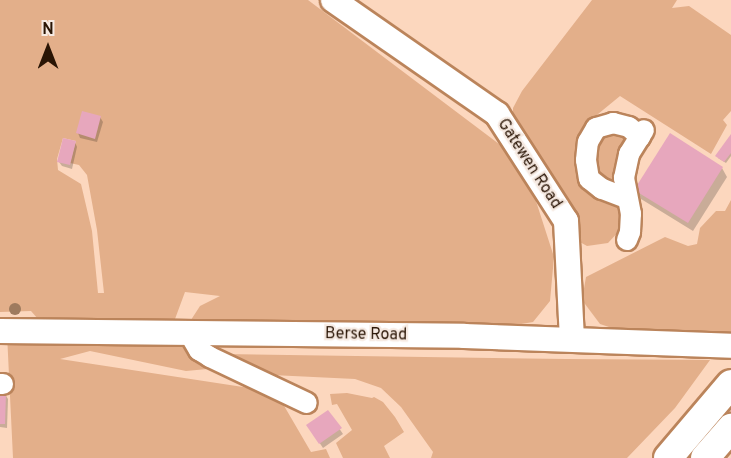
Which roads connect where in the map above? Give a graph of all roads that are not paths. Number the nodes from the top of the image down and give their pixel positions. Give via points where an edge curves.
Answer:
1 (333, 0) edge
2 (626, 198) junction
3 (627, 240) dead end
4 (0, 331) edge
5 (189, 333) junction
6 (572, 339) junction
7 (731, 346) edge
8 (725, 391) edge
9 (307, 403) dead end
10 (731, 428) edge
11 (668, 458) edge
12 (705, 458) edge

1 - 6 main road, Gatewen Road via 497,114 566,221
2 - 2 lane via 628,154 642,133 614,123 596,128 588,142 589,179
2 - 3 lane via 631,214
4 - 5 main road, Berse Road
5 - 6 main road, Berse Road
5 - 9 lane via 199,350 210,357
6 - 7 main road, Berse Road
8 - 11 highway
10 - 12 highway

